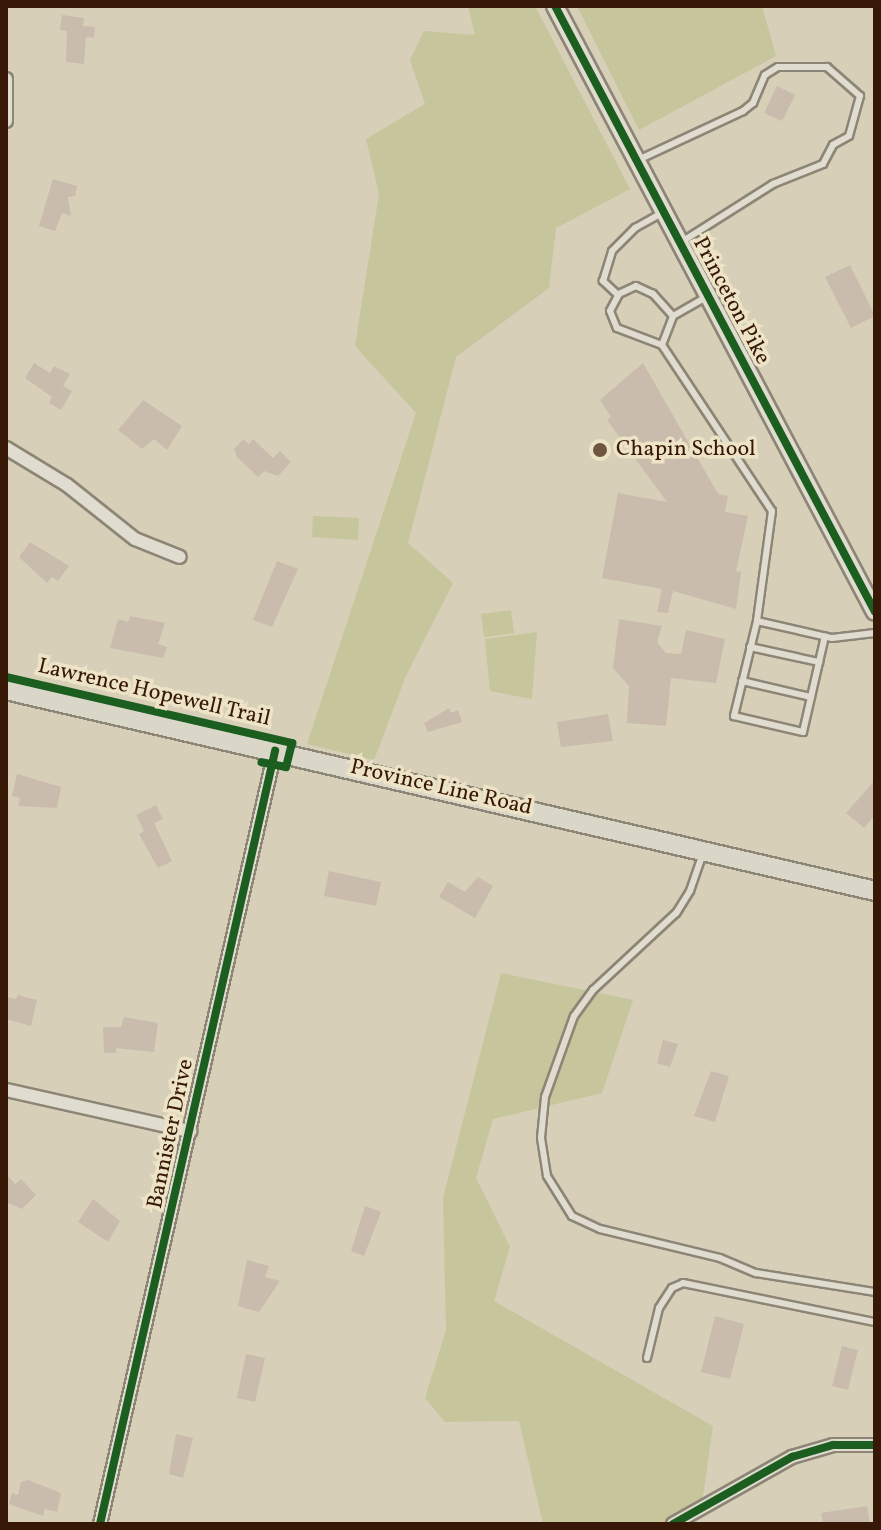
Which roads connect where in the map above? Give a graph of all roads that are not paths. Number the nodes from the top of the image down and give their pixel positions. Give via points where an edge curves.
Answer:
1 (555, 6) edge
2 (6, 79) edge
3 (6, 121) edge
4 (636, 160) junction
5 (664, 212) junction
6 (679, 242) junction
7 (618, 295) junction
8 (708, 296) junction
9 (673, 316) junction
10 (662, 345) junction
11 (6, 448) edge
12 (180, 557) dead end
13 (875, 612) edge
14 (757, 621) junction
15 (875, 633) edge
16 (825, 636) junction
17 (750, 647) junction
18 (819, 662) junction
19 (742, 681) junction
20 (6, 690) edge
21 (811, 697) junction
22 (275, 751) junction
23 (703, 848) junction
24 (875, 891) edge
25 (6, 1090) edge
26 (190, 1131) junction
27 (875, 1292) edge
28 (875, 1322) edge
29 (647, 1358) dead end
30 (875, 1445) edge
31 (100, 1524) edge
32 (673, 1524) edge

1 - 4 main road, Princeton Pike
2 - 3 street
4 - 5 main road, Princeton Pike
4 - 6 lane via 743,111 753,103 765,75 778,67 827,67 860,96 849,136 833,145 823,164 773,184
5 - 6 main road, Princeton Pike
5 - 7 lane via 635,228 612,251 603,281
6 - 8 main road, Princeton Pike
7 - 9 lane via 636,286 653,294
7 - 10 lane via 610,311 617,328
8 - 9 lane
8 - 13 main road, Princeton Pike
9 - 10 lane
10 - 14 lane via 772,511
11 - 12 street via 67,485 135,539
14 - 16 lane
14 - 17 lane
15 - 16 lane
16 - 18 lane
17 - 18 lane
17 - 19 lane
18 - 21 lane
19 - 21 lane
19 - 21 lane via 734,716 803,732
20 - 22 main road, Province Line Road
22 - 23 main road, Province Line Road
22 - 26 street, Bannister Drive
23 - 24 main road, Province Line Road
23 - 27 lane via 690,891 676,913 593,990 574,1016 545,1097 541,1138 547,1176 572,1216 600,1229 720,1258 756,1273
25 - 26 street
26 - 31 street, Bannister Drive
28 - 29 lane via 683,1283 672,1288 659,1308
30 - 32 street via 833,1445 792,1457

